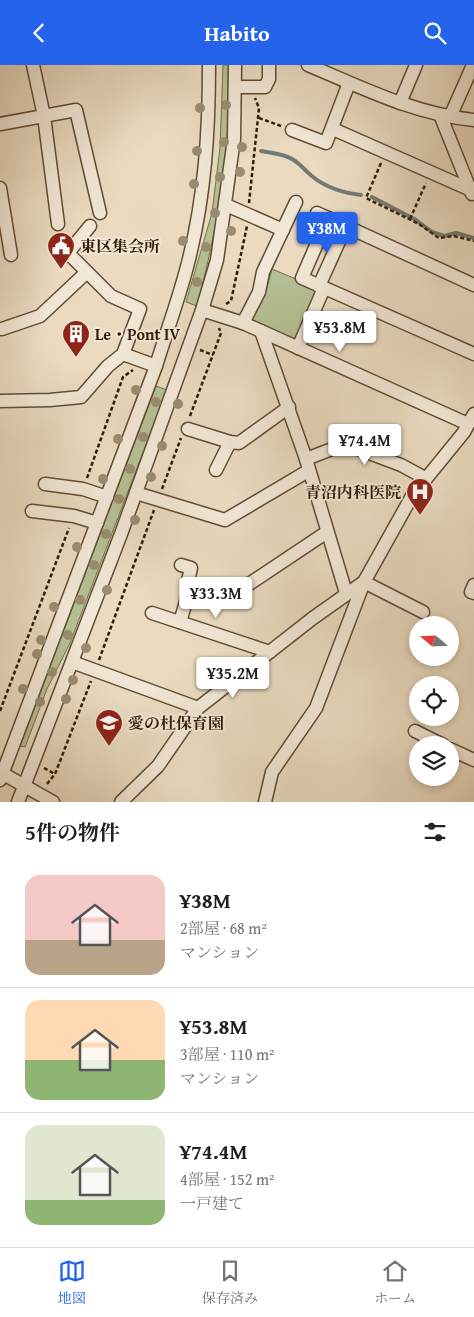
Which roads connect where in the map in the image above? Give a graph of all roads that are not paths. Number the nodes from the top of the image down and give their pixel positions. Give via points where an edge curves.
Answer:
1 (33, 65) edge
2 (209, 65) edge
3 (235, 65) edge
4 (269, 65) edge
5 (308, 65) edge
6 (416, 65) edge
7 (473, 65) edge
8 (349, 83) junction
9 (236, 87) junction
10 (400, 103) junction
11 (44, 116) junction
12 (445, 117) junction
13 (474, 120) edge
14 (0, 125) edge
15 (333, 129) junction
16 (292, 130) road end
17 (0, 188) edge
18 (472, 194) edge
19 (296, 202) dead end
20 (226, 205) junction
21 (100, 213) dead end
22 (58, 224) dead end
23 (90, 226) dead end
24 (346, 226) junction
25 (282, 230) junction
26 (11, 255) dead end
27 (87, 271) junction
28 (474, 285) edge
29 (321, 287) junction
30 (202, 310) junction
31 (243, 323) junction
32 (2, 329) dead end
33 (261, 331) junction
34 (298, 349) junction
35 (123, 354) junction
36 (474, 354) edge
37 (156, 366) junction
38 (0, 401) edge
39 (288, 407) junction
40 (470, 427) edge
41 (186, 429) road end
42 (230, 442) junction
43 (307, 465) junction
44 (216, 470) dead end
45 (425, 478) junction
46 (45, 484) dead end
47 (136, 493) junction
48 (107, 497) junction
49 (32, 511) dead end
50 (97, 523) junction
51 (327, 532) junction
52 (181, 565) dead end
53 (364, 582) junction
54 (249, 584) dead end
55 (474, 585) edge
56 (346, 593) junction
57 (474, 593) edge
58 (423, 612) dead end
59 (152, 613) dead end
60 (180, 621) junction
61 (270, 652) junction
62 (72, 662) junction
63 (198, 708) junction
64 (415, 731) dead end
65 (425, 736) edge
66 (459, 753) edge
67 (474, 760) edge
68 (1, 775) edge
69 (25, 786) junction
70 (18, 802) edge
71 (53, 802) edge
72 (121, 802) edge
73 (264, 802) edge

1 - 11 street
2 - 37 street via 209,121 199,216 177,303
3 - 9 street
4 - 9 street via 269,79 265,87
5 - 8 street
6 - 10 street
7 - 12 street
8 - 10 street
8 - 15 street
9 - 20 street
10 - 12 street
11 - 14 street
11 - 21 street via 76,110
11 - 22 street
12 - 13 street
12 - 18 street
15 - 16 street via 326,143
15 - 18 street
17 - 26 street
19 - 25 street
20 - 25 street
20 - 30 street via 217,259
23 - 27 street via 68,253
24 - 28 street
24 - 29 street
24 - 29 street via 322,215 302,278
25 - 31 street via 263,272 259,292
27 - 32 street via 40,316
27 - 35 street via 111,296 140,309
29 - 34 street
29 - 36 street
30 - 31 street
30 - 47 street
31 - 33 street
33 - 34 street
33 - 39 street
34 - 40 street
35 - 37 street
35 - 38 street via 81,397
37 - 48 street
39 - 42 street via 239,443
39 - 43 street
40 - 45 street
41 - 42 street
42 - 44 street
43 - 45 street via 345,444 401,465
43 - 47 street via 225,520
43 - 51 street
45 - 53 street
46 - 48 street via 83,489
47 - 62 street
48 - 50 street
49 - 50 street via 74,516
50 - 68 street
51 - 54 street
51 - 56 street
52 - 60 street via 191,568 190,588
53 - 56 street
53 - 58 street
53 - 73 street via 316,708 272,772
55 - 57 street via 471,591
56 - 61 street
59 - 60 street
60 - 61 street
61 - 63 street
62 - 63 street
62 - 69 street
63 - 72 street via 158,767
64 - 65 street
66 - 67 street
68 - 69 street
69 - 70 street
69 - 71 street

